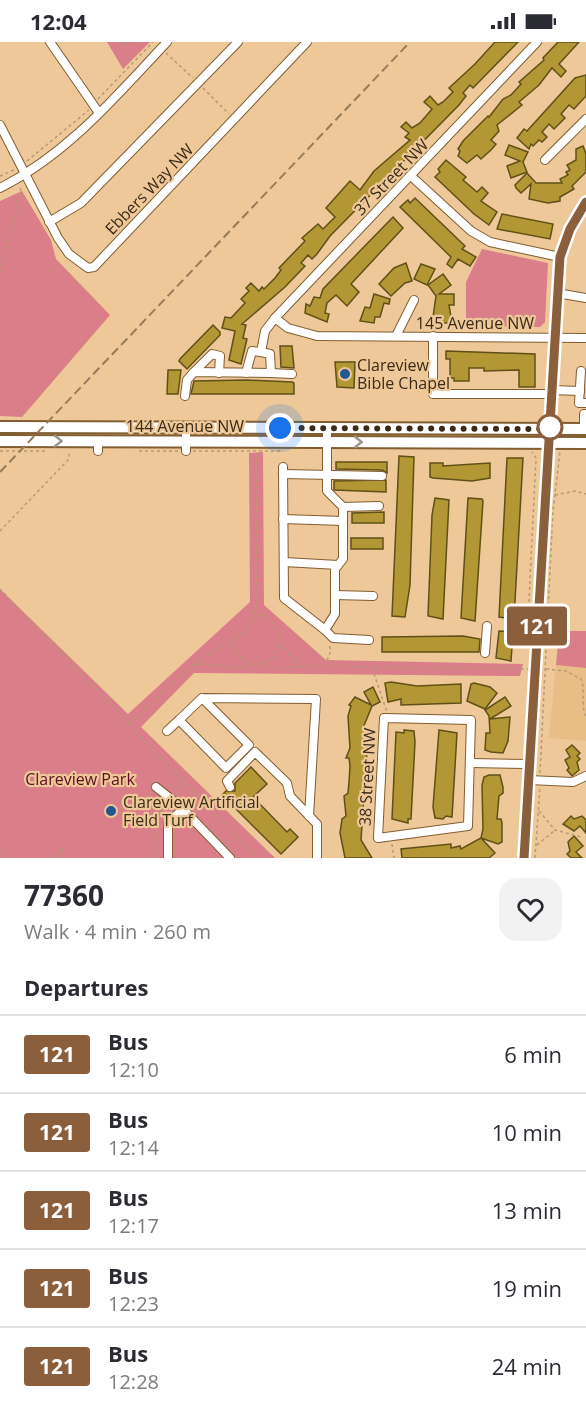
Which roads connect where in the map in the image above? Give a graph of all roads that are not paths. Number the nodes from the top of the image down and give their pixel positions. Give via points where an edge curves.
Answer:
1 (50, 42) edge
2 (167, 42) edge
3 (237, 42) edge
4 (307, 42) edge
5 (537, 42) edge
6 (99, 113) junction
7 (586, 119) edge
8 (0, 125) edge
9 (545, 160) dead end
10 (25, 174) junction
11 (411, 176) junction
12 (0, 188) edge
13 (586, 202) edge
14 (49, 222) junction
15 (560, 257) junction
16 (558, 293) junction
17 (586, 298) edge
18 (414, 300) dead end
19 (275, 318) junction
20 (396, 336) junction
21 (432, 336) junction
22 (554, 337) junction
23 (586, 338) edge
24 (261, 352) junction
25 (581, 371) dead end
26 (194, 372) junction
27 (219, 373) junction
28 (246, 373) junction
29 (271, 374) junction
30 (292, 374) dead end
31 (552, 392) junction
32 (185, 396) dead end
33 (582, 398) edge
34 (585, 414) edge
35 (0, 427) edge
36 (186, 428) junction
37 (327, 429) junction
38 (550, 429) junction
39 (585, 429) edge
40 (0, 441) edge
41 (326, 442) junction
42 (549, 442) junction
43 (586, 442) edge
44 (186, 446) junction
45 (327, 475) junction
46 (382, 476) dead end
47 (379, 506) dead end
48 (343, 507) junction
49 (284, 519) junction
50 (343, 520) junction
51 (284, 562) junction
52 (338, 565) junction
53 (335, 595) junction
54 (373, 596) dead end
55 (487, 626) dead end
56 (325, 630) junction
57 (369, 640) dead end
58 (485, 652) dead end
59 (202, 698) junction
60 (179, 720) junction
61 (167, 731) dead end
62 (252, 749) junction
63 (471, 763) junction
64 (529, 764) junction
65 (586, 776) edge
66 (528, 780) junction
67 (156, 787) dead end
68 (230, 787) dead end
69 (183, 809) junction
70 (309, 816) junction
71 (168, 858) edge
72 (230, 858) edge
73 (317, 858) edge
74 (524, 858) edge

1 - 6 street
2 - 6 street
3 - 14 street via 81,203
4 - 14 street, Ebbers Way NW via 94,267 88,268 69,254
5 - 11 street, 37 Street NW
6 - 10 street via 67,145
7 - 9 street
8 - 10 street, Ebbers Way NW
10 - 12 street
10 - 14 street, Ebbers Way NW
11 - 15 street via 471,231 490,242
11 - 19 street, 37 Street NW
13 - 15 street
15 - 16 street
16 - 17 street
16 - 22 street
18 - 20 street, 145 Avenue NW
19 - 20 street, 145 Avenue NW via 288,328 317,336
19 - 24 street, 37 Street NW via 266,331
20 - 21 street, 145 Avenue NW
21 - 22 street, 145 Avenue NW
21 - 31 street via 433,394
22 - 23 street, 145 Avenue NW
22 - 31 street
24 - 28 street via 252,351
24 - 29 street via 270,354
25 - 33 street
26 - 27 street
26 - 27 street via 212,354 220,356
26 - 32 street via 187,380
27 - 28 street
28 - 29 street
29 - 30 street
31 - 33 street
31 - 38 street
33 - 34 street
34 - 39 street
35 - 36 main road, 144 Avenue NW
36 - 37 main road, 144 Avenue NW
36 - 44 street
37 - 38 main road, 144 Avenue NW
37 - 41 street
38 - 39 main road, 144 Avenue NW
38 - 42 street
40 -> 44 main road, 144 Avenue NW
41 -> 42 main road, 144 Avenue NW
41 - 44 main road, 144 Avenue NW
41 - 45 street
42 - 43 main road, 144 Avenue NW
42 - 64 street
45 - 46 street
45 - 48 street via 327,491
45 - 49 street via 283,470
47 - 48 street
48 - 50 street
49 - 50 street
49 - 51 street
50 - 52 street via 343,560
51 - 52 street
51 - 56 street via 284,598
52 - 53 street via 334,569
53 - 54 street
53 - 56 street via 334,614
55 - 58 street
56 - 57 street via 333,638
59 - 60 street
59 - 62 street
59 - 70 street via 316,699
60 - 61 street
60 - 62 street via 226,768
62 - 68 street via 230,775
62 - 70 street via 287,783 290,796
63 - 63 street, 38 Street NW via 468,826 378,838 386,718 471,720
63 - 64 street
64 - 66 street
65 - 66 street via 573,782
66 - 74 street
67 - 69 street
69 - 71 street via 168,823
69 - 72 street
70 - 73 street via 317,825

